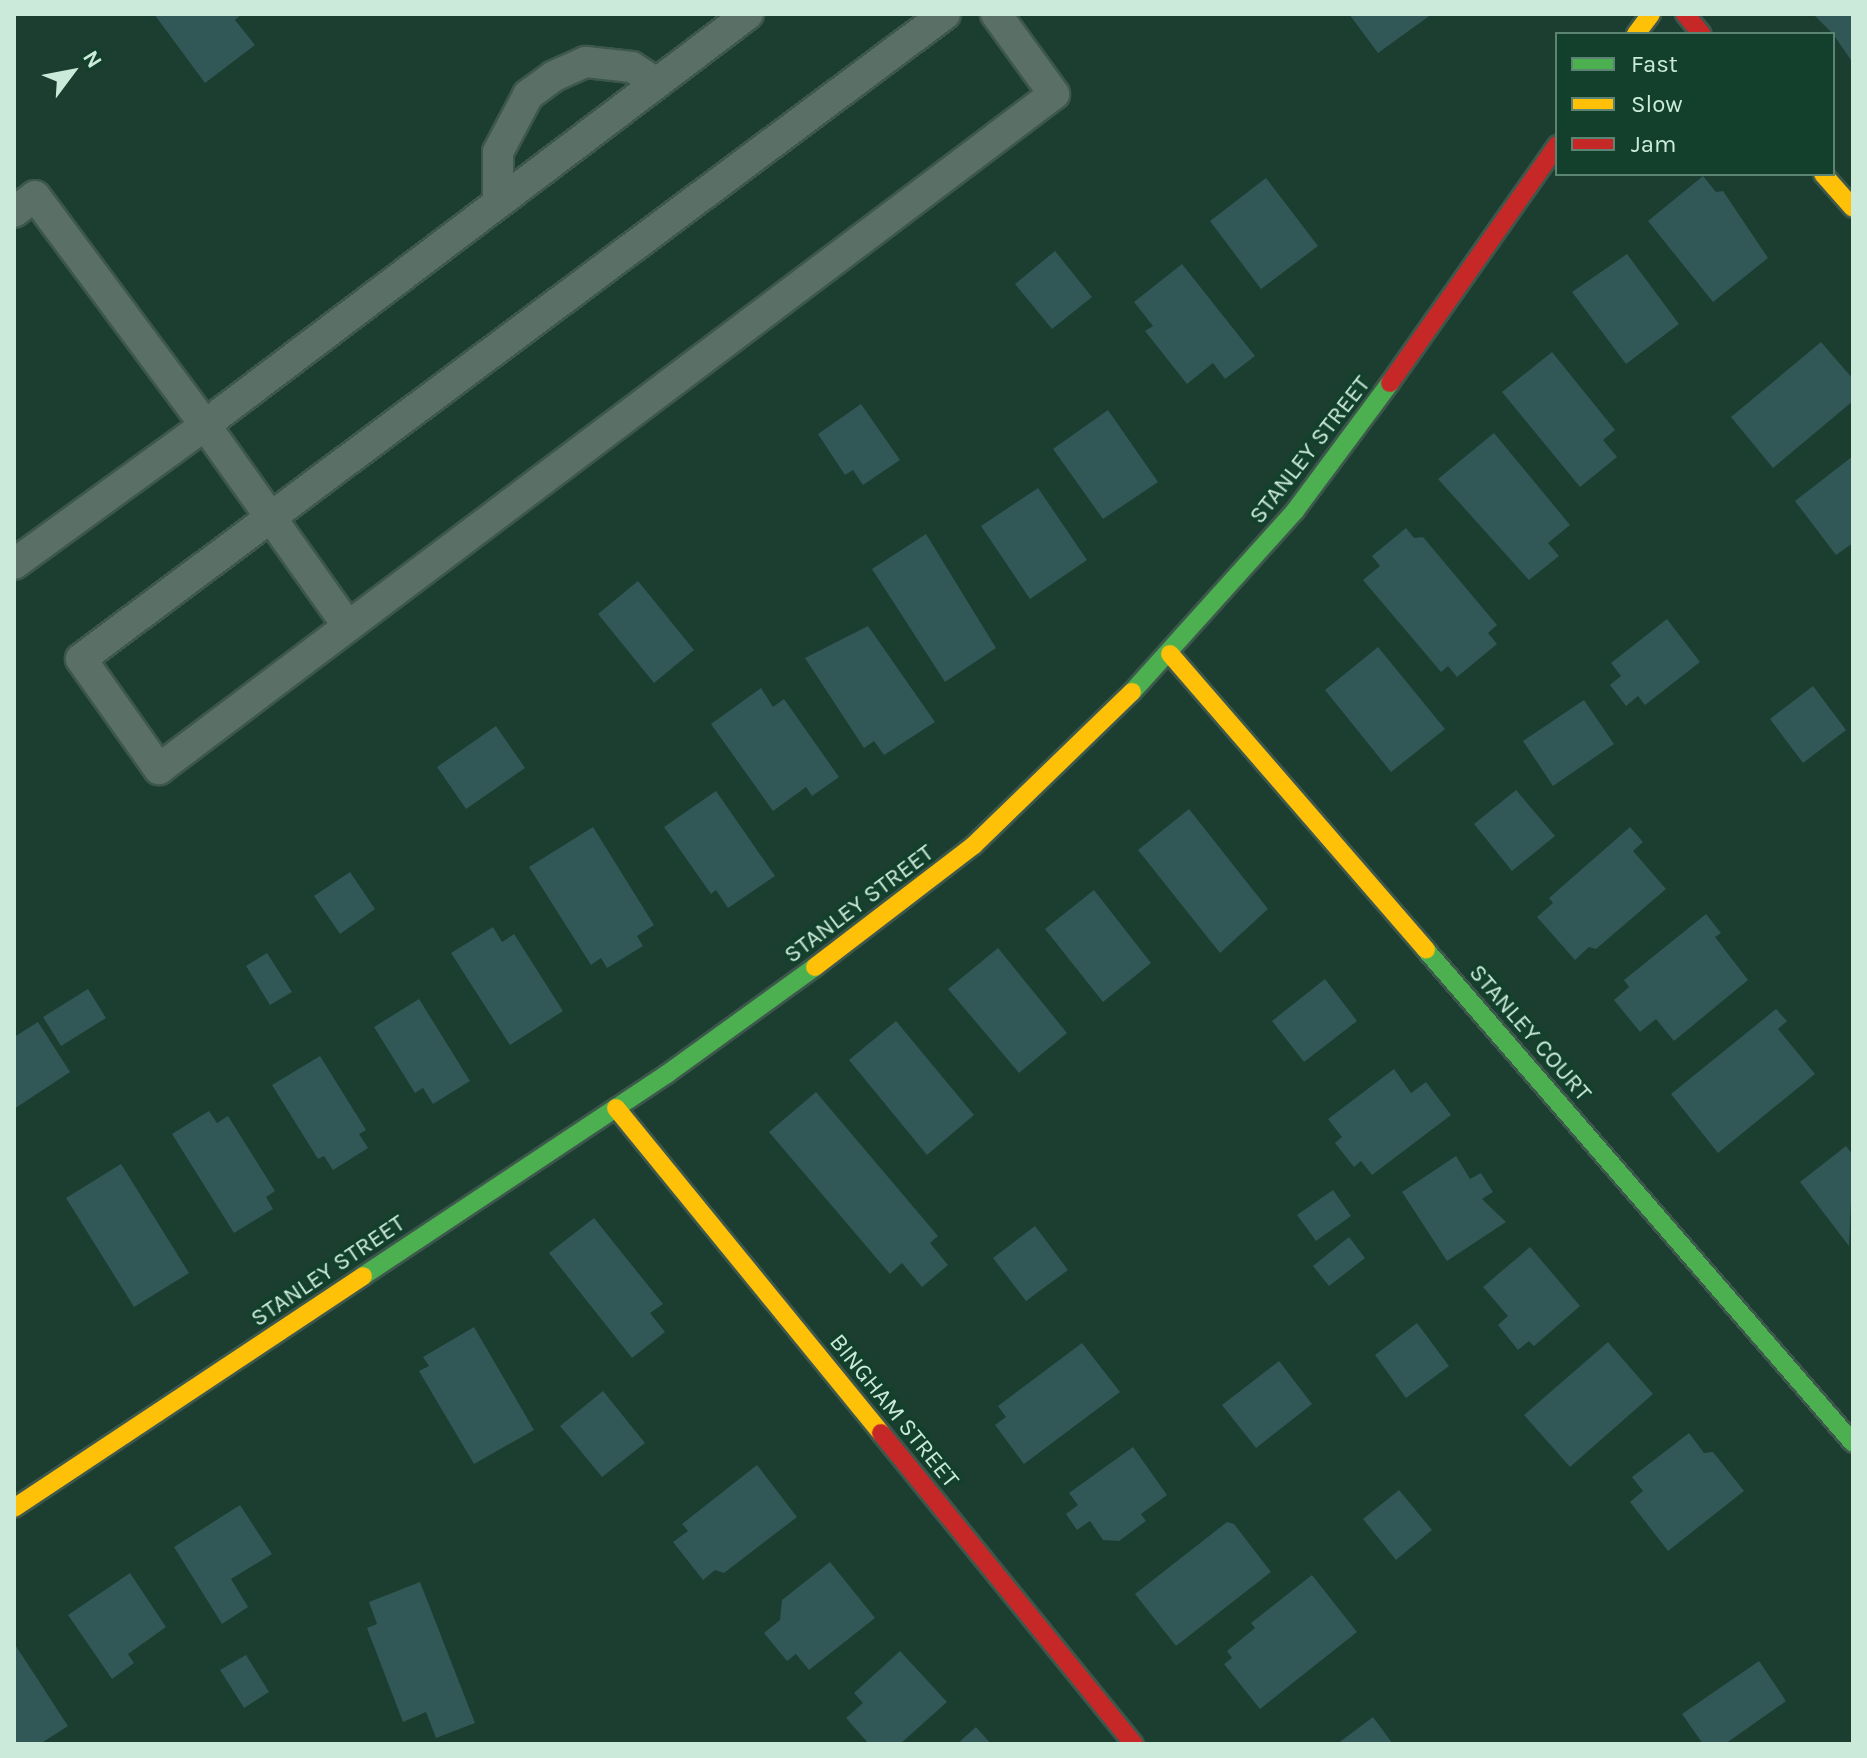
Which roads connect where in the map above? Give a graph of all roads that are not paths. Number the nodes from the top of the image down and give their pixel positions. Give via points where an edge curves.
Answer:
1 (748, 14) edge
2 (945, 14) edge
3 (996, 14) edge
4 (1651, 14) edge
5 (1685, 14) edge
6 (1638, 32) edge
7 (1700, 32) edge
8 (655, 82) junction
9 (1555, 148) edge
10 (1825, 176) edge
11 (498, 202) junction
12 (1853, 208) edge
13 (14, 212) edge
14 (205, 425) junction
15 (271, 517) junction
16 (14, 564) edge
17 (348, 626) junction
18 (1170, 654) junction
19 (616, 1108) junction
20 (1853, 1443) edge
21 (14, 1508) edge
22 (1134, 1744) edge

1 - 8 lane
2 - 15 lane
3 - 17 lane via 1054,94
4 - 6 main road
5 - 7 main road
8 - 11 lane
8 - 11 lane via 632,67 586,62 528,95 498,152
9 - 18 main road, STANLEY STREET via 1349,441
10 - 12 main road
11 - 14 lane
13 - 14 lane via 35,196
14 - 15 lane
14 - 16 lane
15 - 17 lane
15 - 17 lane via 81,659 159,769
18 - 19 main road, STANLEY STREET via 1036,788 912,897
18 - 20 main road, STANLEY COURT
19 - 21 main road, STANLEY STREET
19 - 22 main road, BINGHAM STREET

